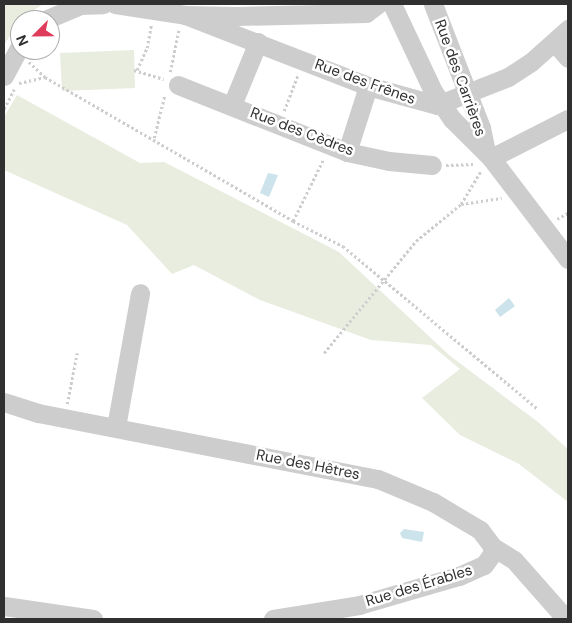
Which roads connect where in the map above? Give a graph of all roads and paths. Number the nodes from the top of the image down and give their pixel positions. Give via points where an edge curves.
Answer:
1 (103, 4) edge
2 (114, 4) edge
3 (378, 4) edge
4 (392, 4) edge
5 (433, 4) edge
6 (60, 14) edge
7 (235, 24) junction
8 (151, 26) dead end
9 (568, 29) edge
10 (258, 42) junction
11 (555, 43) junction
12 (568, 58) edge
13 (19, 60) edge
14 (30, 60) edge
15 (298, 74) dead end
16 (4, 76) edge
17 (45, 77) junction
18 (178, 85) joint
19 (368, 86) junction
20 (468, 95) junction
21 (442, 104) junction
22 (232, 105) junction
23 (4, 109) edge
24 (568, 119) edge
25 (279, 124) junction
26 (338, 148) junction
27 (488, 155) junction
28 (432, 165) joint
29 (514, 191) junction
30 (461, 204) junction
31 (293, 221) junction
32 (568, 259) edge
33 (383, 281) junction
34 (140, 294) dead end
35 (77, 353) dead end
36 (324, 353) dead end
37 (4, 402) edge
38 (537, 408) dead end
39 (64, 418) junction
40 (116, 427) junction
41 (493, 547) junction
42 (4, 606) edge
43 (92, 619) edge
44 (273, 619) edge
45 (566, 619) edge

1 - 6 street via 80,5
2 - 7 street, Rue des Frênes
3 - 7 street, Rue des Frênes via 366,13
4 - 21 street, Rue des Carrières
5 - 20 street, Rue des Carrières
7 - 10 street, Rue des Frênes
8 - 18 path via 147,48 136,70
9 - 11 street, Rue des Frênes
10 - 19 street, Rue des Frênes
10 - 22 street
11 - 12 street
11 - 20 street, Rue des Frênes via 508,77
13 - 16 street
14 - 17 path
15 - 25 path
17 - 23 path via 17,83
17 - 31 path
18 - 22 street, Rue des Cèdres
19 - 21 street, Rue des Frênes via 407,99
19 - 26 street
20 - 21 street, Rue des Frênes
20 - 27 street, Rue des Carrières
21 - 27 street, Rue des Carrières via 452,119
22 - 25 street, Rue des Cèdres
24 - 27 street
25 - 26 street, Rue des Cèdres
26 - 28 street, Rue des Cèdres via 389,161
26 - 31 path
27 - 28 path via 479,163
27 - 29 street, Rue des Carrières
27 - 30 path
29 - 30 path via 505,198
29 - 32 street, Rue des Carrières
30 - 33 path via 416,241
31 - 33 path via 344,246
33 - 36 path
33 - 38 path
34 - 40 street
35 - 39 path
37 - 39 street, Rue des Hêtres
39 - 40 street, Rue des Hêtres
40 - 41 street, Rue des Hêtres via 378,479 456,516 485,534
41 - 44 street, Rue des Érables via 484,565 460,576 359,605
41 - 45 street, Rue des Hêtres via 514,560
42 - 43 street

